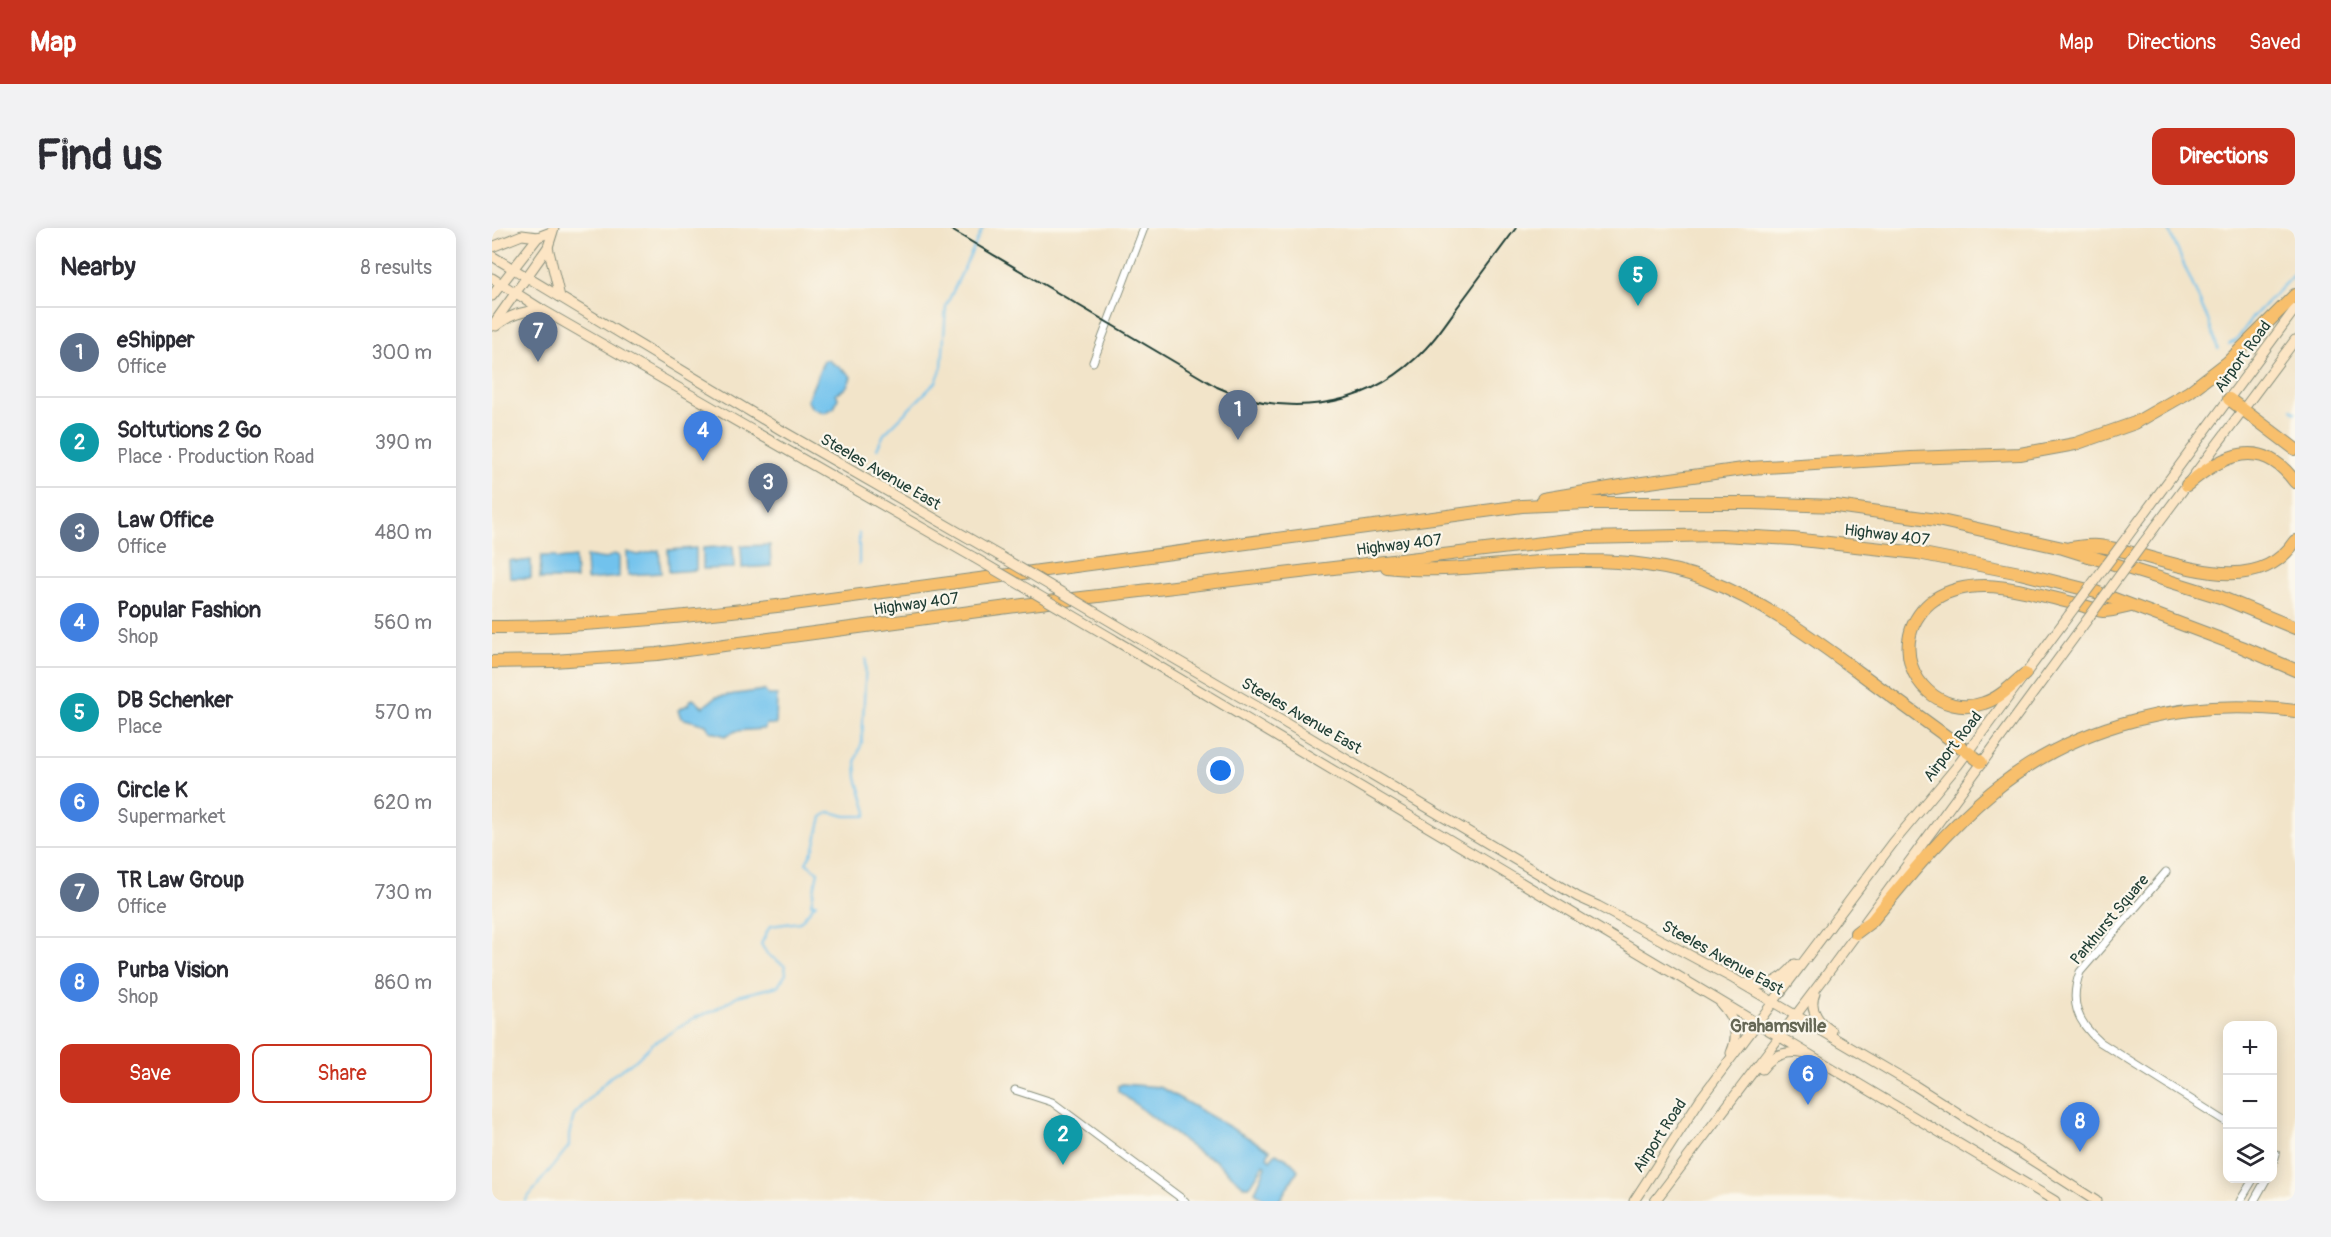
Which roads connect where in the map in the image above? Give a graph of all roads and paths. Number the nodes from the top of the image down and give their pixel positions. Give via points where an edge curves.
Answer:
1 (1144, 228) edge
2 (553, 230) edge
3 (538, 237) junction
4 (492, 247) edge
5 (548, 247) junction
6 (492, 256) edge
7 (513, 269) junction
8 (527, 277) junction
9 (492, 278) edge
10 (501, 284) junction
11 (516, 293) junction
12 (2295, 294) edge
13 (492, 296) edge
14 (560, 297) junction
15 (541, 309) junction
16 (2295, 309) edge
17 (492, 328) edge
18 (2295, 340) edge
19 (1094, 362) dead end
20 (2229, 399) junction
21 (2243, 409) junction
22 (2295, 449) edge
23 (2295, 482) edge
24 (2187, 485) junction
25 (1522, 506) junction
26 (2295, 541) edge
27 (2063, 548) junction
28 (1368, 565) junction
29 (2131, 606) junction
30 (492, 627) edge
31 (2295, 628) edge
32 (492, 662) edge
33 (2295, 670) edge
34 (2025, 674) junction
35 (2295, 711) edge
36 (1967, 752) junction
37 (1981, 762) junction
38 (2166, 872) dead end
39 (1856, 933) junction
40 (1822, 937) junction
41 (1824, 978) junction
42 (1734, 980) junction
43 (1715, 998) junction
44 (1773, 1003) junction
45 (1795, 1016) junction
46 (1758, 1023) junction
47 (1780, 1036) junction
48 (1845, 1045) junction
49 (1815, 1057) junction
50 (1724, 1068) junction
51 (1743, 1085) junction
52 (1015, 1090) dead end
53 (2223, 1120) edge
54 (2251, 1183) edge
55 (2265, 1183) edge
56 (1185, 1201) edge
57 (1634, 1201) edge
58 (1655, 1201) edge
59 (2055, 1201) edge
60 (2096, 1201) edge
61 (2240, 1201) edge
62 (2254, 1201) edge

1 - 19 street
2 - 3 main road
2 - 5 main road
3 - 4 main road via 522,235
3 - 7 main road
5 - 8 main road
5 - 14 main road
6 - 7 main road, Steeles Avenue East
7 - 8 main road, Steeles Avenue East
7 - 10 main road
8 - 11 main road
8 - 14 main road, Steeles Avenue East
9 - 10 main road, Steeles Avenue East
10 - 11 main road, Steeles Avenue East
10 - 13 main road
11 - 15 main road, Steeles Avenue East
11 - 17 main road
12 - 25 highway via 2228,362 2189,392 2135,423 2075,444 2020,454 1750,468 1549,497
14 - 42 main road, Steeles Avenue East, bridge via 1578,897
15 - 17 main road via 518,313
15 - 43 main road, Steeles Avenue East, bridge via 974,557
16 - 20 main road, Airport Road
18 - 21 main road, Airport Road
20 - 21 highway
20 - 34 main road, Airport Road, bridge
21 - 22 highway
21 - 24 main road, Airport Road
23 - 24 highway via 2273,462 2239,455 2213,464
24 - 37 main road, Airport Road, bridge
25 - 27 highway, Highway 407 via 1742,502 1836,506 1937,520
25 - 30 highway, Highway 407 via 775,606 675,617
26 - 27 highway via 2274,562 2251,571 2231,573 2203,571 2097,546
27 - 31 highway, Highway 407 via 2220,597
28 - 29 highway, Highway 407 via 1585,538 1722,535 1918,553 2020,573 2096,592
28 - 32 highway, Highway 407 via 1023,605 657,654
28 - 36 highway via 1414,570 1588,561 1656,568 1702,578 1746,596 1794,624
29 - 33 highway, Highway 407
29 - 34 highway via 2104,611 2013,589 1978,586 1943,594 1927,606 1913,625 1908,649 1911,668 1922,687 1941,700 1961,706 1985,703
34 - 36 main road, Airport Road
35 - 39 highway via 2215,707 2168,712 2115,725 2051,753 2001,785 1958,822 1872,921
36 - 37 highway
36 - 40 main road, Airport Road
37 - 39 main road, Airport Road
38 - 53 street, Parkhurst Square via 2080,972 2074,987 2075,1002 2079,1019 2100,1042
39 - 41 main road, Airport Road
40 - 42 main road via 1810,943 1775,982 1753,985
40 - 44 main road, Airport Road
41 - 45 main road, Airport Road
41 - 48 main road via 1813,999 1815,1014
42 - 44 main road, Steeles Avenue East
43 - 46 main road, Steeles Avenue East
43 - 50 main road via 1730,1014 1736,1035
44 - 45 main road, Steeles Avenue East
44 - 46 main road, Airport Road
45 - 47 main road, Airport Road
45 - 48 main road, Steeles Avenue East
46 - 47 main road, Steeles Avenue East
46 - 50 main road, Airport Road
47 - 49 main road, Steeles Avenue East
47 - 51 main road, Airport Road
48 - 60 main road, Steeles Avenue East
49 - 51 main road via 1794,1052 1773,1057 1754,1079
49 - 59 main road, Steeles Avenue East
50 - 57 main road, Airport Road
51 - 58 main road, Airport Road
52 - 56 street via 1053,1102
54 - 61 street
55 - 62 street

